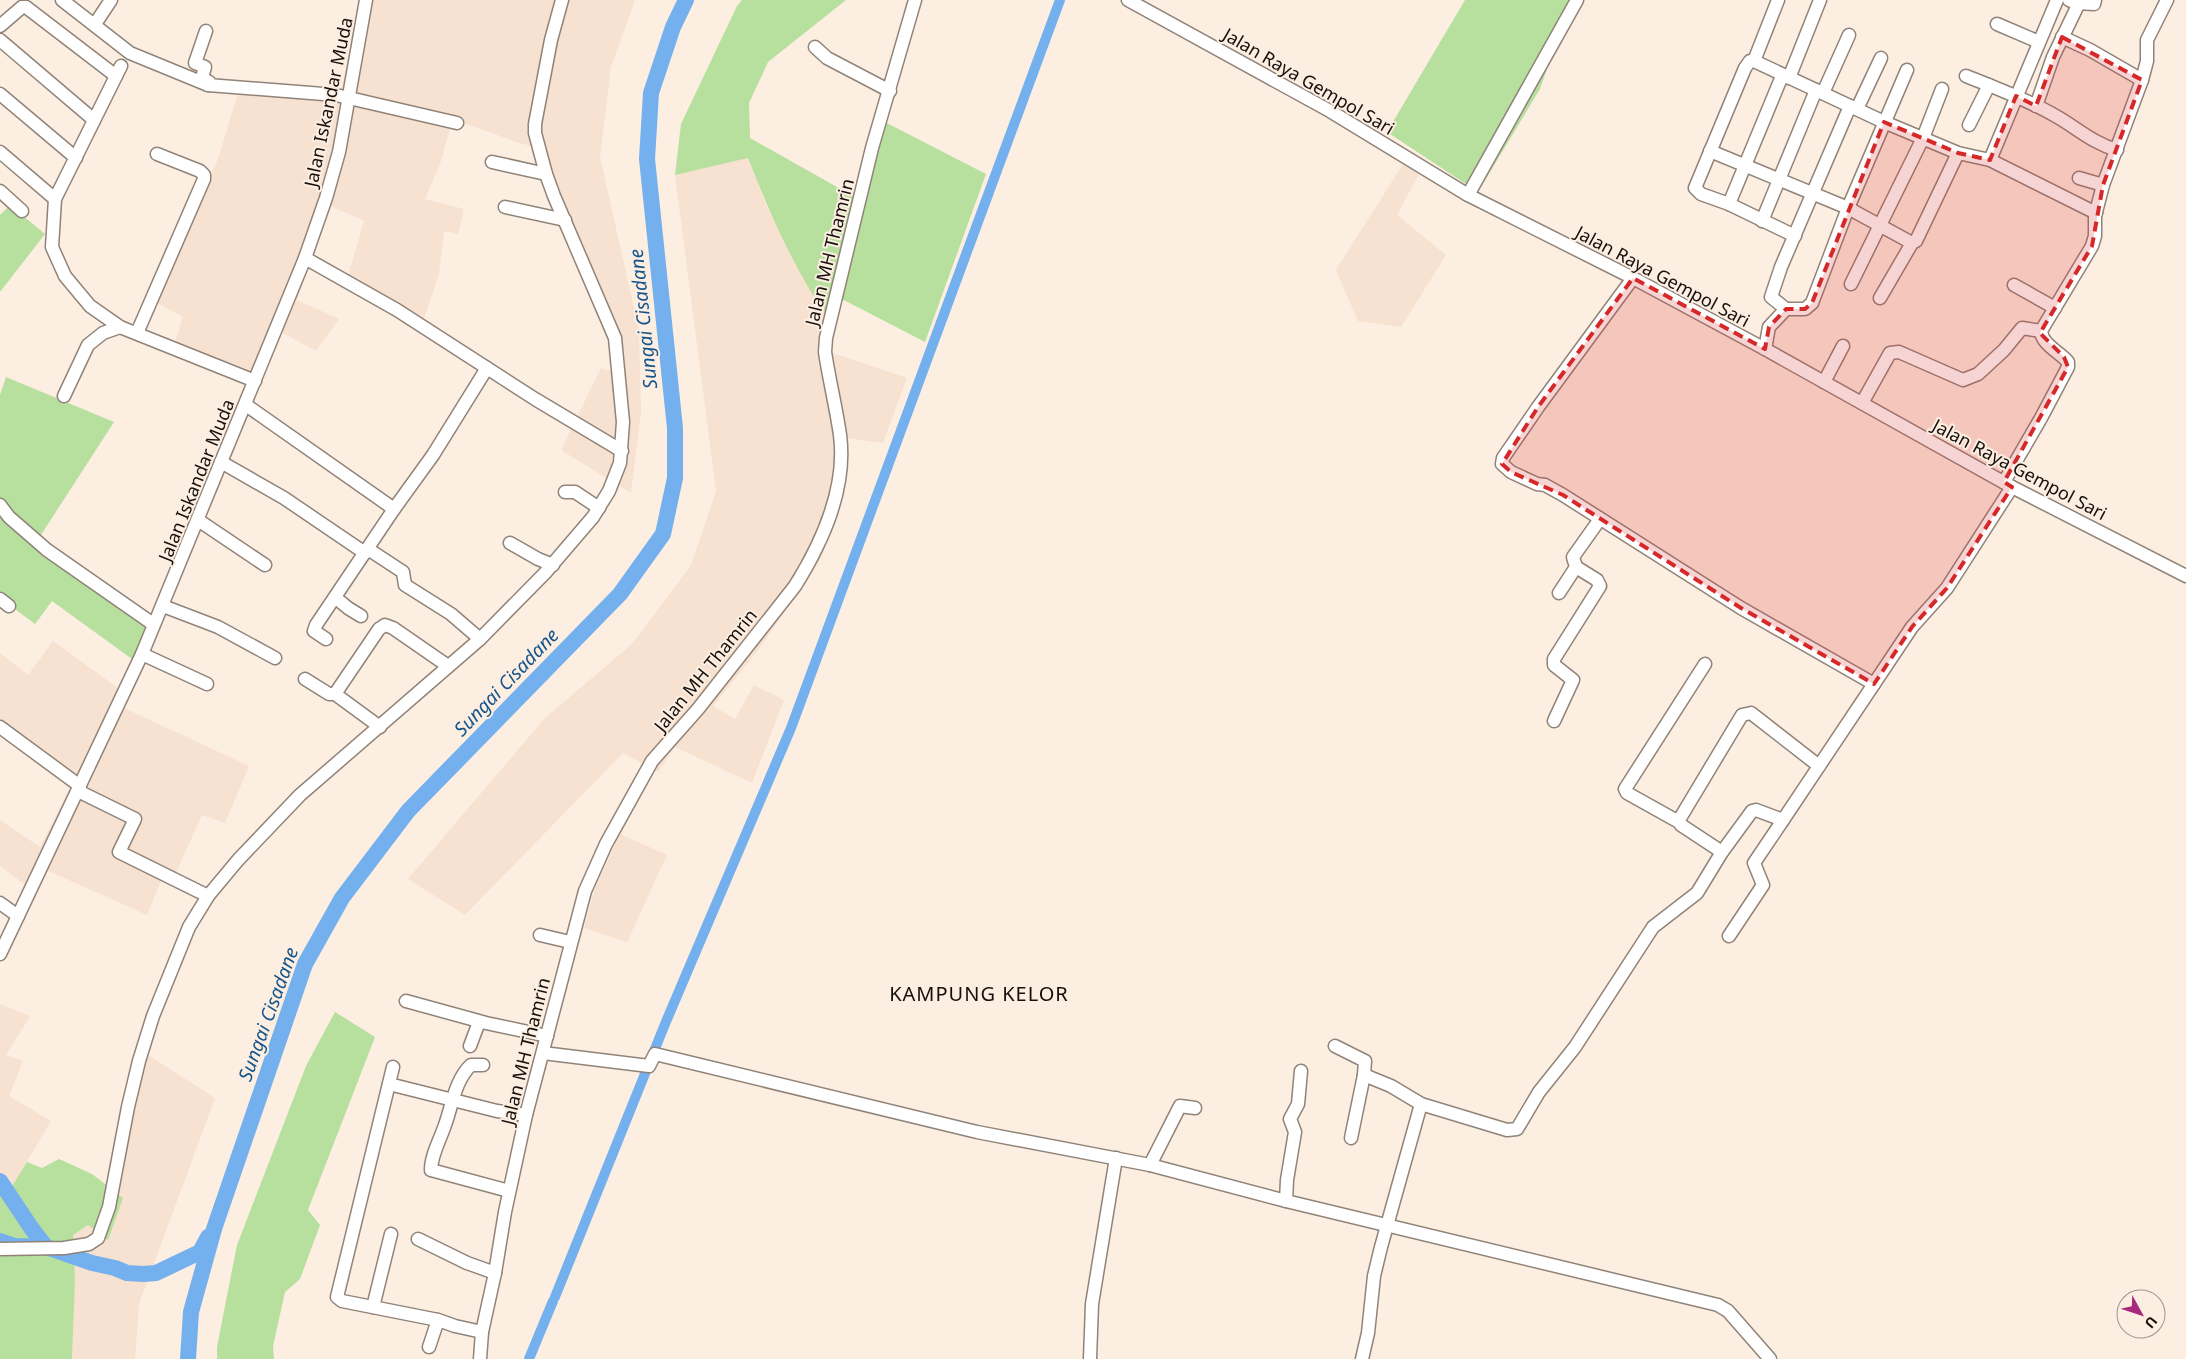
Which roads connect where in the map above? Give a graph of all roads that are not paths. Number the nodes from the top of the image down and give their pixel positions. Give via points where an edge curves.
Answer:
1 (62, 0) edge
2 (111, 0) edge
3 (366, 0) edge
4 (562, 0) edge
5 (915, 0) edge
6 (1128, 0) edge
7 (1577, 0) edge
8 (1778, 0) edge
9 (1820, 0) edge
10 (2057, 0) edge
11 (2095, 0) edge
12 (2167, 0) edge
13 (2074, 1) edge
14 (96, 22) junction
15 (1997, 24) dead end
16 (0, 26) edge
17 (206, 30) dead end
18 (1849, 35) dead end
19 (2062, 37) junction
20 (0, 40) edge
21 (2039, 42) junction
22 (815, 47) dead end
23 (1881, 58) dead end
24 (1754, 61) junction
25 (1907, 70) dead end
26 (1966, 76) dead end
27 (1786, 77) junction
28 (2142, 80) junction
29 (209, 84) junction
30 (1989, 85) junction
31 (1942, 89) dead end
32 (890, 91) junction
33 (349, 92) junction
34 (1819, 92) junction
35 (0, 94) edge
36 (2016, 96) junction
37 (2036, 106) junction
38 (1854, 107) junction
39 (94, 120) junction
40 (1884, 122) junction
41 (457, 123) dead end
42 (1969, 125) dead end
43 (1923, 138) junction
44 (1710, 150) junction
45 (2117, 150) junction
46 (0, 152) edge
47 (157, 154) dead end
48 (1958, 154) junction
49 (76, 158) junction
50 (1990, 160) junction
51 (492, 162) dead end
52 (1746, 164) junction
53 (546, 174) junction
54 (1779, 178) junction
55 (2079, 178) dead end
56 (2103, 185) junction
57 (0, 190) edge
58 (1813, 194) junction
59 (1468, 195) junction
60 (55, 199) junction
61 (1729, 204) junction
62 (505, 207) dead end
63 (1848, 208) junction
64 (22, 210) dead end
65 (2096, 213) junction
66 (565, 220) junction
67 (1762, 221) junction
68 (1880, 224) junction
69 (1795, 236) junction
70 (1912, 243) junction
71 (305, 258) junction
72 (1633, 278) junction
73 (1851, 284) dead end
74 (2014, 285) dead end
75 (1880, 298) dead end
76 (2055, 308) junction
77 (1786, 309) junction
78 (120, 327) junction
79 (2041, 331) junction
80 (137, 333) junction
81 (1843, 346) dead end
82 (1765, 349) junction
83 (487, 368) junction
84 (255, 381) junction
85 (1824, 382) junction
86 (64, 396) dead end
87 (1862, 403) junction
88 (246, 405) junction
89 (622, 451) junction
90 (221, 462) junction
91 (2008, 484) junction
92 (565, 492) dead end
93 (0, 505) edge
94 (394, 508) junction
95 (599, 508) junction
96 (1600, 519) junction
97 (198, 520) junction
98 (510, 543) dead end
99 (367, 551) junction
100 (265, 565) dead end
101 (554, 565) junction
102 (1576, 567) junction
103 (2186, 576) edge
104 (1559, 593) dead end
105 (336, 598) junction
106 (163, 606) junction
107 (361, 616) dead end
108 (153, 624) junction
109 (326, 639) dead end
110 (480, 639) junction
111 (142, 654) junction
112 (275, 658) dead end
113 (1705, 664) dead end
114 (448, 666) junction
115 (306, 679) dead end
116 (207, 684) dead end
117 (1874, 684) junction
118 (335, 694) junction
119 (1554, 721) dead end
120 (0, 727) edge
121 (380, 727) junction
122 (1819, 766) junction
123 (79, 788) junction
124 (1783, 820) junction
125 (1679, 822) junction
126 (1722, 852) junction
127 (208, 896) junction
128 (0, 903) edge
129 (18, 916) junction
130 (540, 935) dead end
131 (1729, 936) dead end
132 (570, 942) junction
133 (0, 952) edge
134 (406, 1000) dead end
135 (479, 1022) junction
136 (547, 1036) junction
137 (470, 1046) dead end
138 (1335, 1046) dead end
139 (543, 1053) junction
140 (483, 1065) dead end
141 (392, 1067) dead end
142 (1301, 1071) dead end
143 (1364, 1074) junction
144 (389, 1084) junction
145 (451, 1100) junction
146 (1421, 1104) junction
147 (1195, 1108) dead end
148 (526, 1115) junction
149 (1352, 1138) dead end
150 (1116, 1158) junction
151 (1150, 1165) junction
152 (509, 1191) junction
153 (1286, 1201) junction
154 (1388, 1224) junction
155 (391, 1234) dead end
156 (418, 1239) dead end
157 (0, 1250) edge
158 (495, 1273) junction
159 (373, 1307) junction
160 (438, 1320) junction
161 (482, 1332) junction
162 (429, 1347) dead end
163 (480, 1359) edge
164 (1090, 1359) edge
165 (1362, 1359) edge
166 (1770, 1359) edge

1 - 14 street
2 - 14 street
3 - 33 street, Jalan Iskandar Muda
4 - 53 street via 551,40 535,129
5 - 32 street, Jalan MH Thamrin
6 - 59 street, Jalan Raya Gempol Sari via 1330,111
7 - 59 street
8 - 24 street
9 - 27 street
10 - 21 street
11 - 13 street via 2094,4
12 - 28 street via 2147,40 2147,61
13 - 19 street
14 - 29 street via 130,53
15 - 21 street
16 - 39 street via 26,7 119,71
17 - 29 street via 195,64 205,68 202,78
18 - 34 street
19 - 28 street
19 - 37 street
20 - 39 street
21 - 36 street
22 - 32 street via 827,58
23 - 38 street
24 - 27 street
24 - 44 street via 1744,68
25 - 40 street
26 - 30 street
27 - 34 street
27 - 52 street
28 - 45 street
29 - 33 street
30 - 36 street
30 - 42 street
31 - 43 street
32 - 132 street, Jalan MH Thamrin via 872,148 826,338 825,352 840,436 838,488 827,523 808,566 795,586 698,709 652,761 606,844 585,891
33 - 41 street
33 - 71 street, Jalan Iskandar Muda via 339,152
34 - 38 street
34 - 54 street
35 - 49 street
36 - 37 street
36 - 50 street
37 - 45 street via 2094,142
38 - 40 street
38 - 58 street
39 - 49 street
40 - 43 street
40 - 63 street
43 - 48 street
43 - 68 street
44 - 52 street
44 - 61 street via 1696,191
45 - 56 street
46 - 60 street
47 - 80 street via 200,171 204,179
48 - 50 street
48 - 70 street via 1916,241
49 - 60 street
50 - 65 street
51 - 53 street
52 - 54 street
52 - 61 street
53 - 66 street
54 - 58 street
54 - 67 street
55 - 56 street
56 - 65 street
57 - 64 street
58 - 63 street
58 - 69 street
59 - 72 street, Jalan Raya Gempol Sari
60 - 78 street via 52,247 65,276 90,306
61 - 67 street
62 - 66 street
63 - 68 street
63 - 77 street via 1812,303 1805,309
65 - 76 street via 2092,246
66 - 89 street via 615,338 623,422
67 - 69 street
68 - 70 street
68 - 73 street
69 - 77 street via 1771,297
70 - 75 street
71 - 83 street via 397,310
71 - 84 street, Jalan Iskandar Muda
72 - 82 street, Jalan Raya Gempol Sari
72 - 96 street via 1538,407 1502,462 1510,472 1545,485
74 - 76 street
76 - 79 street
77 - 82 street via 1769,327
78 - 80 street
78 - 86 street via 103,333 88,345
79 - 87 street via 2022,328 1978,374 1964,380 1899,352 1890,352
79 - 91 street via 2043,340 2064,357 2068,367
80 - 84 street
81 - 85 street
82 - 85 street, Jalan Raya Gempol Sari
83 - 89 street
83 - 94 street via 433,455
84 - 88 street, Jalan Iskandar Muda
85 - 87 street, Jalan Raya Gempol Sari
87 - 91 street, Jalan Raya Gempol Sari
88 - 90 street, Jalan Iskandar Muda
88 - 94 street
89 - 95 street via 616,476
90 - 97 street, Jalan Iskandar Muda
90 - 99 street
91 - 103 street, Jalan Raya Gempol Sari
91 - 117 street via 1947,588 1912,627
92 - 95 street via 575,492
93 - 108 street via 8,518 47,550
94 - 99 street
95 - 101 street
96 - 102 street via 1573,557
96 - 117 street via 1741,608
97 - 100 street
97 - 106 street, Jalan Iskandar Muda
98 - 101 street
99 - 105 street
99 - 110 street via 403,572 405,585 451,614
101 - 110 street
102 - 104 street
102 - 119 street via 1597,580 1600,586 1554,659 1554,665 1573,680
105 - 107 street
105 - 109 street via 314,629
106 - 108 street, Jalan Iskandar Muda
106 - 112 street via 211,624
108 - 111 street, Jalan Iskandar Muda
110 - 114 street
111 - 116 street
111 - 123 street, Jalan Iskandar Muda
113 - 125 street via 1625,789
114 - 118 street via 385,625 379,629
114 - 121 street
115 - 118 street via 329,694
117 - 122 street
118 - 121 street
120 - 123 street
121 - 127 street via 300,795
122 - 124 street
122 - 125 street via 1751,712 1746,712
123 - 127 street via 134,819 119,852
123 - 129 street, Jalan Iskandar Muda
124 - 126 street via 1752,811
124 - 131 street via 1754,863 1763,885
125 - 126 street
126 - 146 street via 1697,893 1653,927 1518,1127 1513,1131
127 - 157 street via 189,927 153,1016 128,1107 109,1207 98,1238 89,1244 64,1248
128 - 129 street
129 - 133 street, Jalan Iskandar Muda
130 - 132 street
132 - 136 street, Jalan MH Thamrin
134 - 135 street
135 - 136 street
135 - 137 street
136 - 139 street, Jalan MH Thamrin
138 - 143 street via 1364,1059
139 - 148 street, Jalan MH Thamrin
139 - 150 street via 649,1066 655,1054 977,1132
140 - 145 street via 471,1065 467,1069
141 - 144 street
142 - 153 street via 1298,1104 1290,1119 1295,1132
143 - 146 street
143 - 149 street
144 - 145 street
144 - 159 street via 337,1294 342,1301
145 - 148 street
145 - 152 street via 431,1170
146 - 154 street
147 - 151 street via 1180,1106
148 - 152 street, Jalan MH Thamrin
150 - 151 street
150 - 164 street via 1092,1304
151 - 153 street
152 - 158 street, Jalan MH Thamrin
153 - 154 street
154 - 165 street via 1374,1276
154 - 166 street via 1718,1305 1728,1311
155 - 159 street
156 - 158 street
158 - 161 street, Jalan MH Thamrin
159 - 160 street
160 - 161 street
160 - 162 street
161 - 163 street, Jalan MH Thamrin

